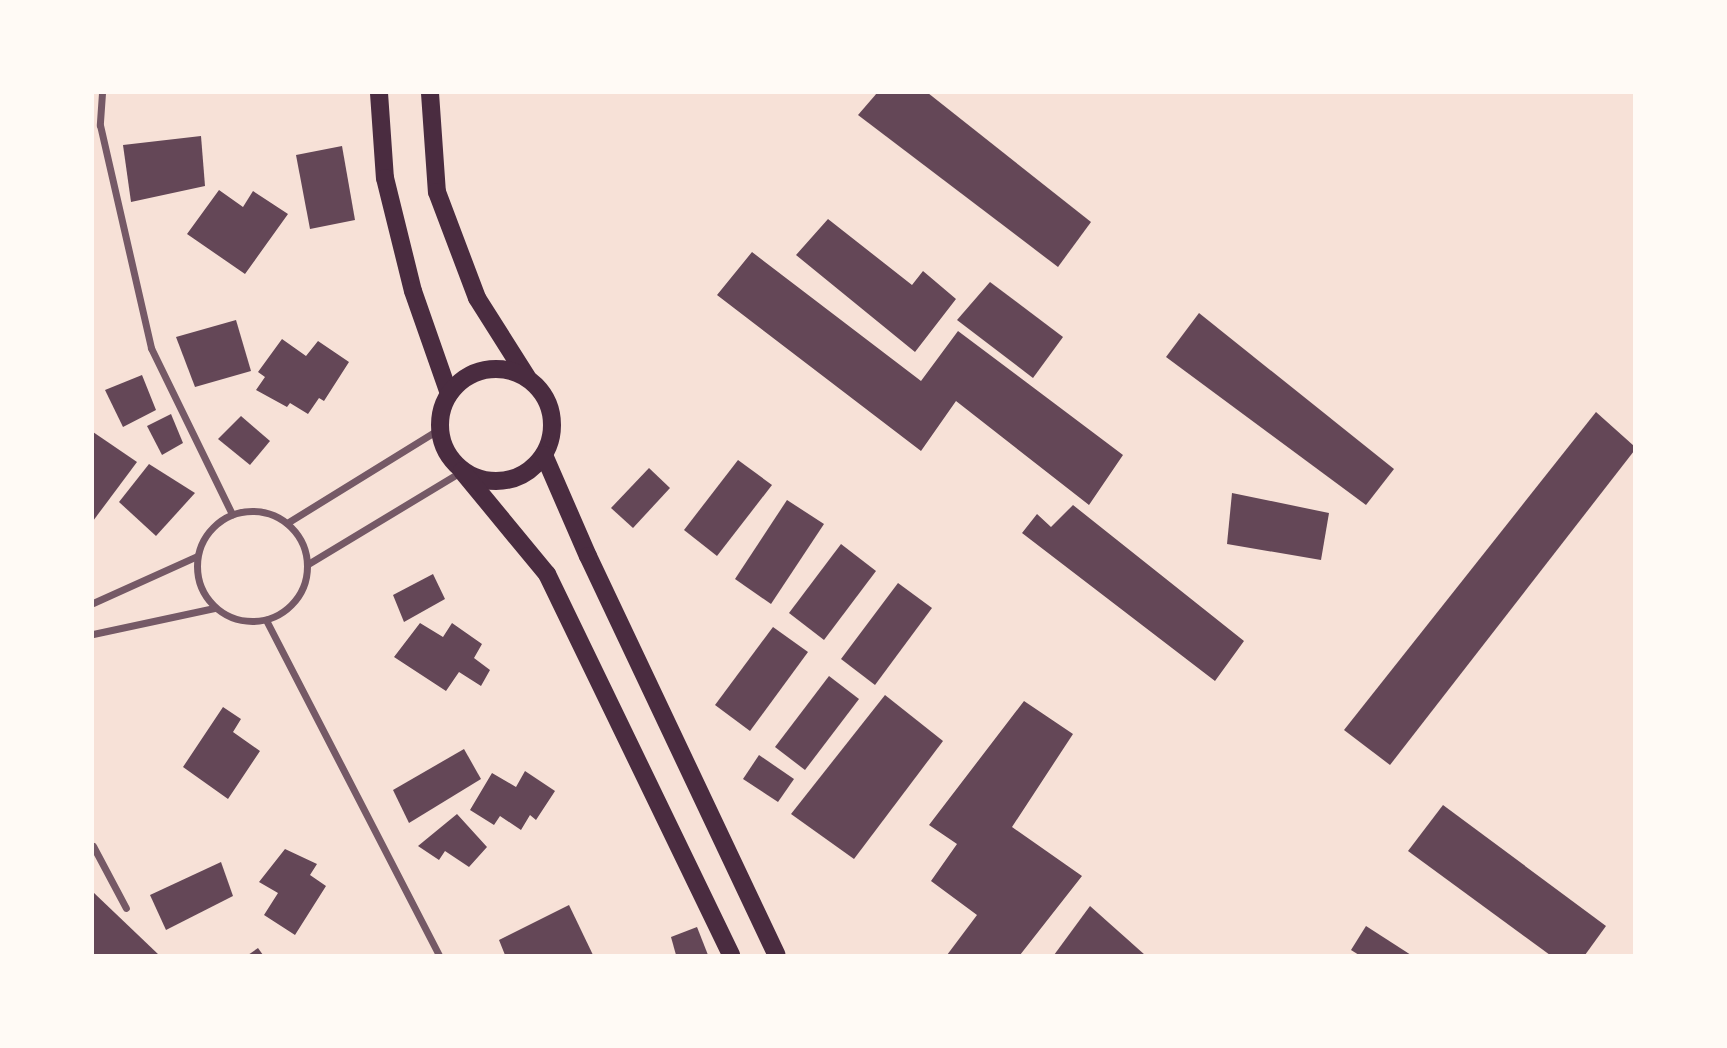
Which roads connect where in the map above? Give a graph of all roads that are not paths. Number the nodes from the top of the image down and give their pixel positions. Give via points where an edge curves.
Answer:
1 (102, 93) edge
2 (379, 93) edge
3 (430, 93) edge
4 (527, 377) junction
5 (449, 394) junction
6 (439, 429) junction
7 (544, 455) junction
8 (462, 471) junction
9 (232, 514) junction
10 (287, 523) junction
11 (197, 556) junction
12 (307, 564) junction
13 (93, 603) edge
14 (214, 608) junction
15 (267, 620) junction
16 (93, 634) edge
17 (93, 846) edge
18 (126, 908) dead end
19 (439, 955) edge
20 (731, 955) edge
21 (777, 955) edge

1 - 9 street via 100,125 151,348
2 - 5 main road via 385,178 413,291
3 - 4 main road via 438,192 477,298
4 - 5 main road via 511,370 485,370 461,380
4 - 7 main road via 540,389 553,422
5 - 6 main road
6 - 8 main road via 442,445
6 - 10 street
7 - 8 main road via 516,478 497,482
7 - 21 main road
8 - 12 street
8 - 20 main road via 547,574
9 - 10 street via 260,511
9 - 11 street via 216,524
10 - 12 street via 298,534
11 - 13 street
11 - 14 street via 202,593
12 - 15 street via 297,599
14 - 15 street via 229,618
14 - 16 street
15 - 19 street
17 - 18 street

